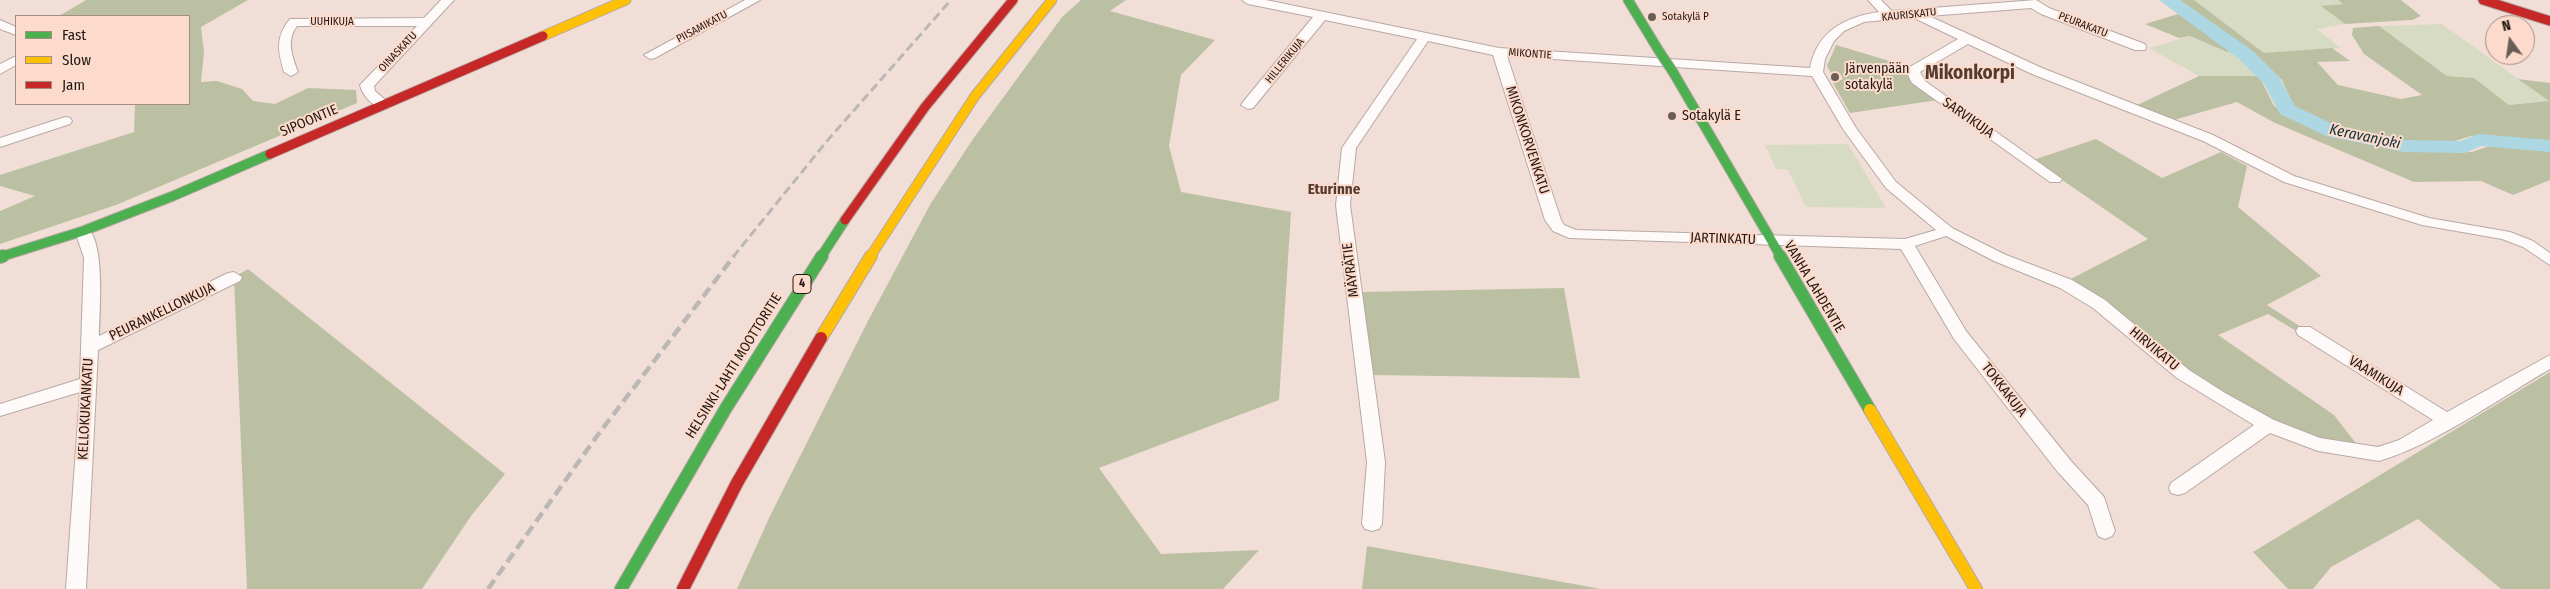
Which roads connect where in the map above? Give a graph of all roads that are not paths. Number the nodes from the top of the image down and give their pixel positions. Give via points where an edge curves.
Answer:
1 (448, 0) edge
2 (626, 0) edge
3 (754, 0) edge
4 (1013, 0) edge
5 (1052, 0) edge
6 (1248, 0) edge
7 (1628, 0) edge
8 (1874, 0) edge
9 (2483, 0) edge
10 (2032, 1) edge
11 (1287, 4) edge
12 (1916, 14) junction
13 (1321, 16) junction
14 (1890, 16) junction
15 (2550, 21) edge
16 (426, 22) junction
17 (0, 24) edge
18 (15, 31) edge
19 (1424, 37) junction
20 (1967, 38) junction
21 (2140, 47) dead end
22 (1499, 52) junction
23 (650, 54) dead end
24 (15, 61) edge
25 (0, 70) edge
26 (291, 72) dead end
27 (1816, 72) junction
28 (384, 105) junction
29 (1248, 105) dead end
30 (65, 121) dead end
31 (0, 143) edge
32 (2055, 179) dead end
33 (1558, 228) joint
34 (83, 231) junction
35 (1947, 231) junction
36 (1769, 240) junction
37 (1906, 244) junction
38 (0, 258) edge
39 (2550, 260) edge
40 (234, 277) dead end
41 (2304, 331) dead end
42 (89, 348) junction
43 (2550, 362) edge
44 (88, 383) junction
45 (0, 410) edge
46 (2448, 421) junction
47 (2268, 425) junction
48 (2178, 488) dead end
49 (1372, 524) dead end
50 (2105, 530) dead end
51 (76, 589) edge
52 (621, 589) edge
53 (683, 589) edge
54 (1976, 589) edge

1 - 16 street, OINASKATU
2 - 28 main road, SIPOONTIE
3 - 23 street, PIISAMIKATU
4 - 52 main road, HELSINKI-LAHTI MOOTTORITIE / 4 via 937,89 797,291 680,483
5 - 53 main road via 974,96 844,298 737,482
6 - 11 street, MIKONTIE
7 - 36 main road, VANHA LAHDENTIE, bridge
8 - 14 street
9 - 15 main road
10 - 12 street, KAURISKATU
10 - 21 street, PEURAKATU via 2045,11
11 - 13 street, MIKONTIE
12 - 14 street, KAURISKATU
12 - 20 street
13 - 19 street, MIKONTIE
13 - 29 street, HILLERIKUJA
14 - 27 street, KAURISKATU via 1842,26 1824,45
16 - 26 street, UUHIKUJA via 294,22 286,30 282,45
16 - 28 street, OINASKATU via 367,85 370,93
17 - 18 street
19 - 22 street, MIKONTIE
19 - 49 street, MÄYRÄTIE via 1349,148 1343,205 1376,462
20 - 32 street, SARVIKUJA via 1913,72 1919,83
20 - 39 street via 2037,71 2199,134 2290,179 2426,222 2505,235 2528,244
22 - 27 street, MIKONTIE
22 - 33 street, MIKONKORVENKATU
24 - 25 street
27 - 35 street, HIRVIKATU via 1850,129 1892,185
28 - 34 main road, SIPOONTIE
30 - 31 street
33 - 36 street, JARTINKATU via 1574,235
34 - 38 main road, SIPOONTIE
34 - 42 street, KELLOKUKANKATU via 92,258
35 - 37 street, JARTINKATU
35 - 47 street, HIRVIKATU via 2000,258 2066,284 2099,304 2183,374
36 - 37 street, JARTINKATU
36 - 54 main road, VANHA LAHDENTIE
37 - 50 street, TOKKAKUJA via 1960,335 2064,466 2097,502
40 - 42 street, PEURANKELLONKUJA
41 - 46 street, VAAMIKUJA
42 - 44 street, KELLOKUKANKATU
43 - 46 street, HIRVIKATU
44 - 45 street
44 - 51 street, KELLOKUKANKATU
46 - 47 street, HIRVIKATU via 2405,445 2379,454 2318,444
47 - 48 street

